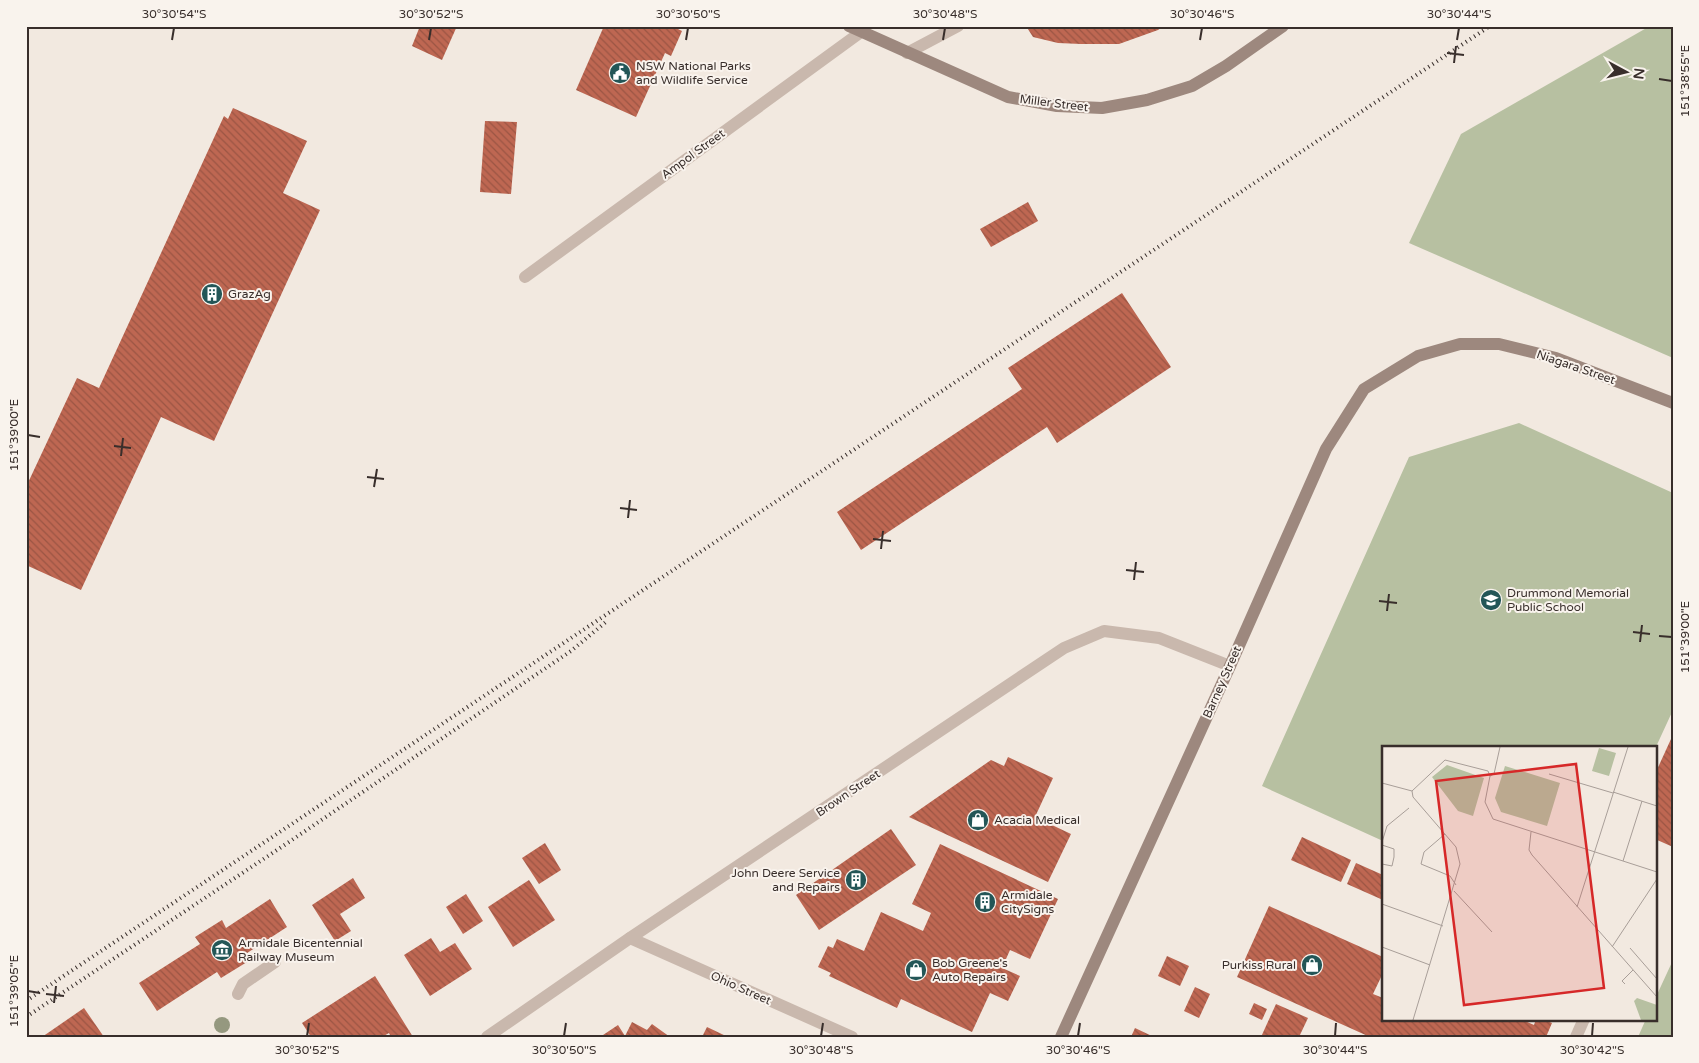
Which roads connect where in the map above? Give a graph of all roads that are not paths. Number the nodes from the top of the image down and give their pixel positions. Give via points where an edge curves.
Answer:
1 (958, 26) edge
2 (1283, 26) edge
3 (855, 29) edge
4 (907, 52) junction
5 (525, 277) dead end
6 (1418, 356) joint
7 (1673, 403) edge
8 (1230, 666) junction
9 (630, 938) junction
10 (275, 962) dead end
11 (238, 994) dead end
12 (1584, 1020) edge
13 (488, 1037) edge
14 (852, 1037) edge
15 (1061, 1037) edge
16 (1576, 1037) edge

1 - 4 street
2 - 4 street, Miller Street via 1192,86 1147,100 1102,108 1056,106 1008,97
3 - 4 street, Miller Street
3 - 5 street, Ampol Street
6 - 7 street, Niagara Street via 1460,344 1498,344 1556,358
6 - 8 street, Barney Street via 1364,389 1326,449
8 - 9 street, Brown Street via 1159,638 1104,631 1064,648
8 - 15 street, Barney Street
9 - 13 street, Brown Street
9 - 14 street, Ohio Street
10 - 11 street via 243,984
12 - 16 street

